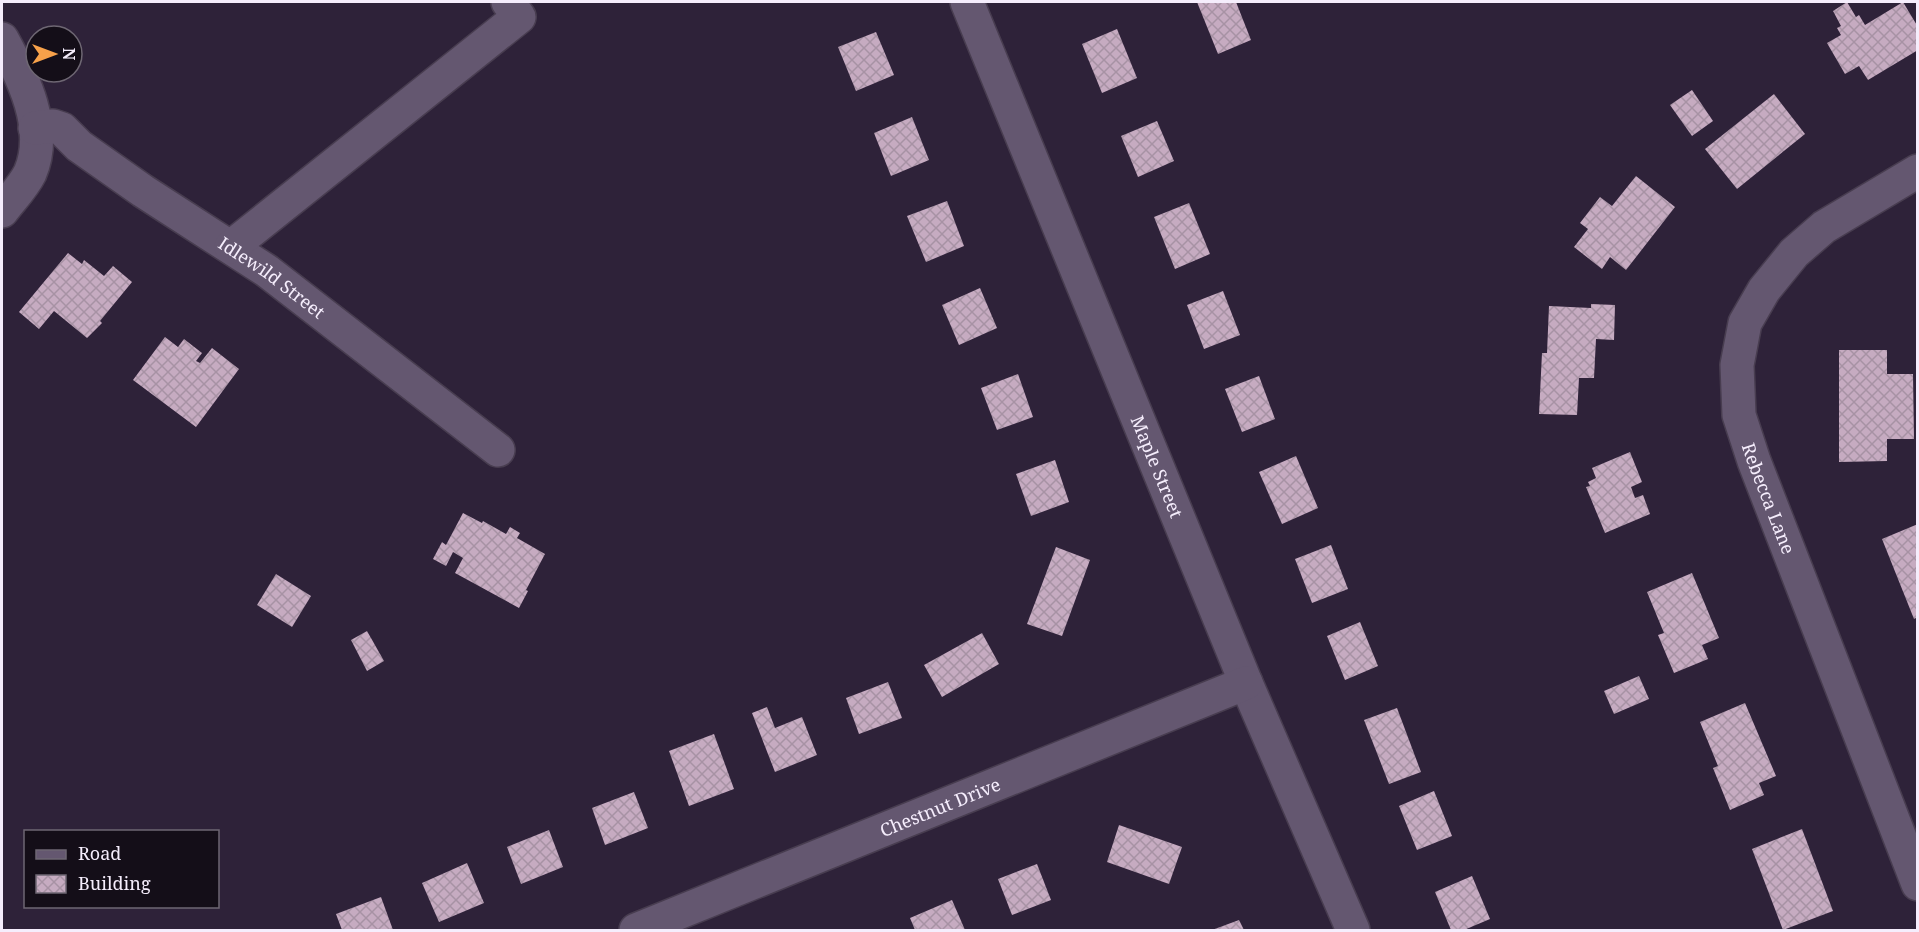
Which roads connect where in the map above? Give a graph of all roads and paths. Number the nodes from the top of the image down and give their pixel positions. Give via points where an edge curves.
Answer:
1 (508, 2) edge
2 (967, 2) edge
3 (2, 39) edge
4 (35, 128) junction
5 (1917, 171) edge
6 (2, 211) edge
7 (231, 247) junction
8 (498, 450) dead end
9 (1246, 683) junction
10 (1917, 884) edge
11 (636, 930) edge
12 (1353, 930) edge

1 - 7 street via 519,17
2 - 9 street, Maple Street
3 - 4 street via 21,76
4 - 6 street via 30,174
4 - 7 street, Idlewild Street via 62,129 134,184
5 - 10 street, Rebecca Lane via 1824,226 1794,254 1764,290 1745,323 1737,365 1739,415 1754,461
7 - 8 street, Idlewild Street via 290,288
9 - 11 street, Chestnut Drive
9 - 12 street, Maple Street

